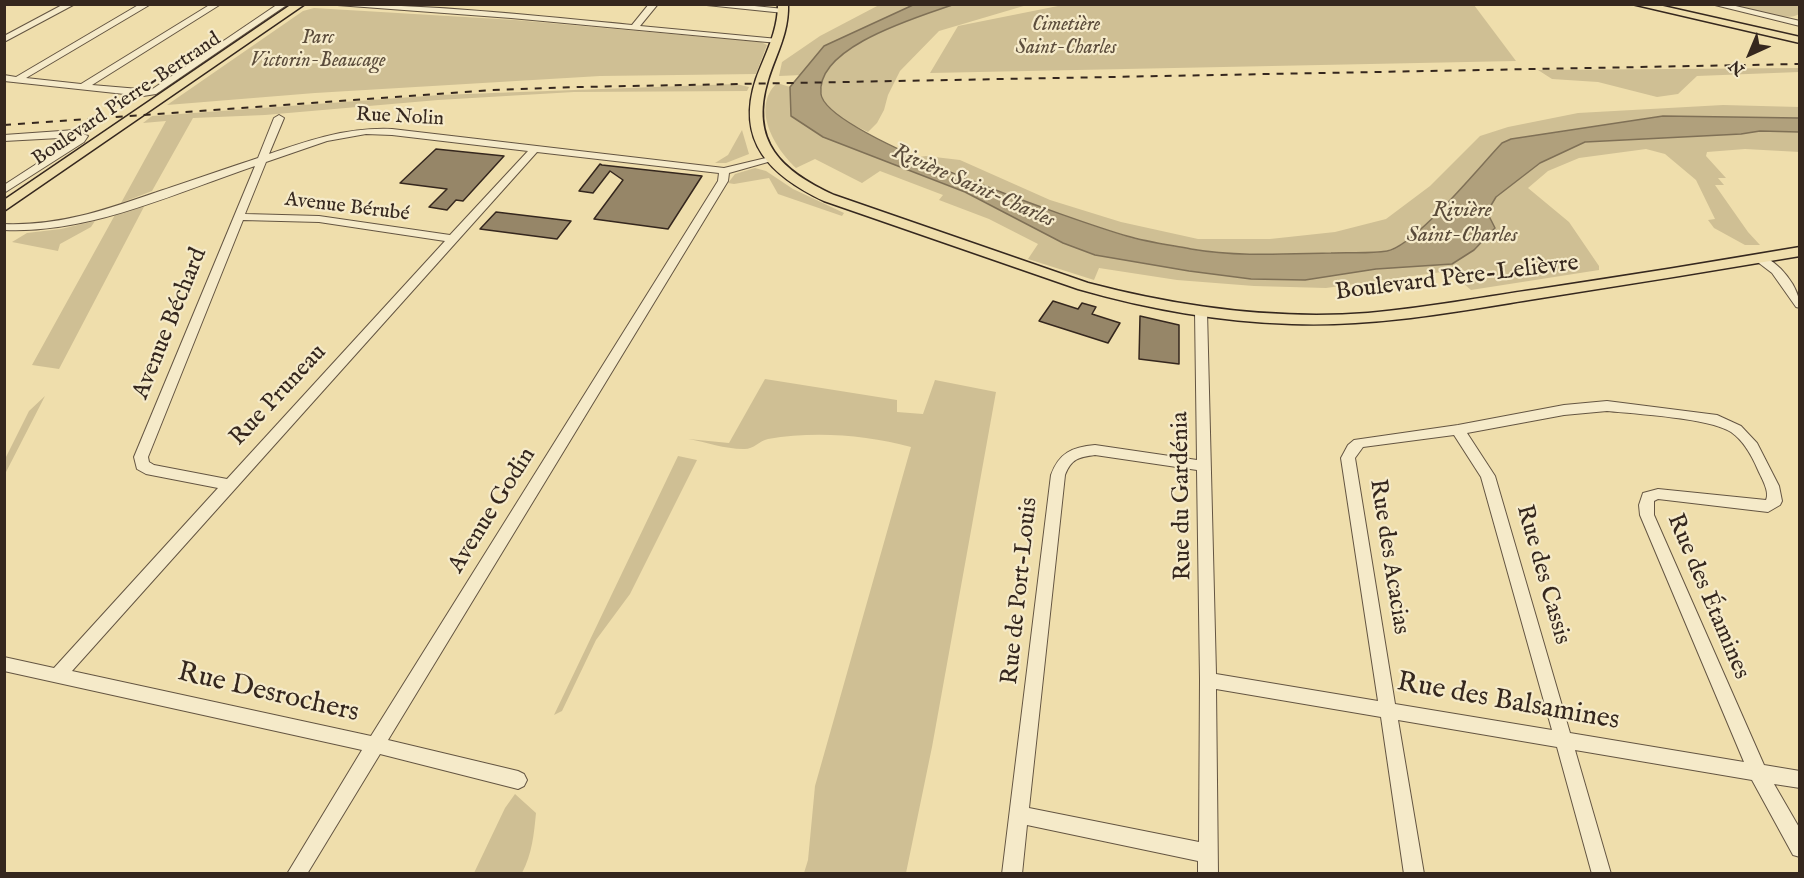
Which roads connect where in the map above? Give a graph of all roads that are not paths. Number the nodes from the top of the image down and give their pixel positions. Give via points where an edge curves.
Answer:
1 (71, 4) edge
2 (147, 4) edge
3 (217, 4) edge
4 (284, 4) edge
5 (300, 4) edge
6 (328, 4) edge
7 (524, 4) edge
8 (654, 4) edge
9 (701, 4) edge
10 (1636, 4) edge
11 (1660, 4) edge
12 (1715, 4) edge
13 (1730, 7) junction
14 (784, 8) edge
15 (511, 16) junction
16 (1725, 21) junction
17 (1800, 24) edge
18 (634, 27) junction
19 (1800, 35) edge
20 (4, 40) edge
21 (1800, 40) edge
22 (778, 41) junction
23 (4, 78) edge
24 (16, 80) junction
25 (84, 85) junction
26 (279, 118) dead end
27 (4, 138) edge
28 (535, 148) junction
29 (261, 160) junction
30 (770, 160) junction
31 (724, 171) junction
32 (4, 190) edge
33 (4, 207) edge
34 (237, 217) junction
35 (4, 227) edge
36 (453, 239) junction
37 (1800, 251) edge
38 (1759, 258) junction
39 (1800, 304) edge
40 (1201, 311) junction
41 (1458, 430) junction
42 (1353, 448) joint
43 (1205, 466) junction
44 (228, 485) junction
45 (4, 663) edge
46 (58, 675) junction
47 (1208, 680) junction
48 (1389, 710) junction
49 (1564, 740) junction
50 (375, 745) junction
51 (1758, 773) junction
52 (518, 780) dead end
53 (1800, 780) edge
54 (1020, 815) junction
55 (1800, 848) edge
56 (1208, 853) junction
57 (296, 873) edge
58 (1012, 873) edge
59 (1208, 873) edge
60 (1414, 873) edge
61 (1602, 873) edge

1 - 20 street
2 - 24 street
3 - 25 street
4 - 25 street, Boulevard Pierre-Bertrand via 158,90 143,93
5 - 33 main road, Boulevard Pierre-Bertrand
6 - 15 street
7 - 15 street
8 - 18 street
9 - 14 street
10 - 16 main road
11 - 16 main road
12 - 13 street
13 - 16 street
13 - 17 street
14 - 22 main road, Boulevard Père-Lelièvre
15 - 18 street
16 - 19 main road
16 - 21 main road
18 - 22 street
22 - 30 main road, Boulevard Père-Lelièvre via 755,110 758,136
23 - 24 street
24 - 25 street
26 - 29 street, Avenue Béchard
27 - 32 street, Boulevard Pierre-Bertrand via 75,133 83,136
28 - 29 street, Rue Nolin via 366,131 325,138
28 - 31 street, Rue Nolin
28 - 36 street, Rue Pruneau
29 - 34 street, Avenue Béchard
29 - 35 street, Rue Nolin via 81,220 28,228
30 - 31 street, Rue Nolin
30 - 40 main road, Boulevard Père-Lelièvre via 804,186 846,204 1083,286
31 - 50 street, Avenue Godin via 723,181
34 - 36 street, Avenue Bérubé via 334,222
34 - 44 street, Avenue Béchard via 141,457 142,465 151,470
36 - 44 street, Rue Pruneau
37 - 38 main road, Boulevard Père-Lelièvre
38 - 39 street via 1776,271
38 - 40 main road, Boulevard Père-Lelièvre via 1365,318 1276,318
40 - 43 street, Rue du Gardénia
41 - 42 street, Rue des Étamines via 1359,443
41 - 49 street, Rue des Cassis via 1488,476
41 - 51 street, Rue des Étamines via 1607,406 1717,420 1744,435 1776,493 1775,501 1768,506 1658,494 1648,497 1646,505
42 - 48 street, Rue des Acacias via 1348,458 1350,474
43 - 47 street, Rue du Gardénia
43 - 54 street, Rue de Port-Louis via 1095,450 1077,452 1062,464
44 - 46 street, Rue Pruneau
45 - 46 street, Rue Desrochers
46 - 50 street, Rue Desrochers
47 - 48 street, Rue des Balsamines
47 - 56 street, Rue du Gardénia
48 - 49 street, Rue des Balsamines
48 - 60 street, Rue des Acacias
49 - 51 street, Rue des Balsamines
49 - 61 street, Rue des Cassis
50 - 52 street, Rue Desrochers
50 - 57 street, Avenue Godin
51 - 53 street, Rue des Balsamines
51 - 55 street
54 - 56 street
54 - 58 street, Rue de Port-Louis
56 - 59 street, Rue du Gardénia

